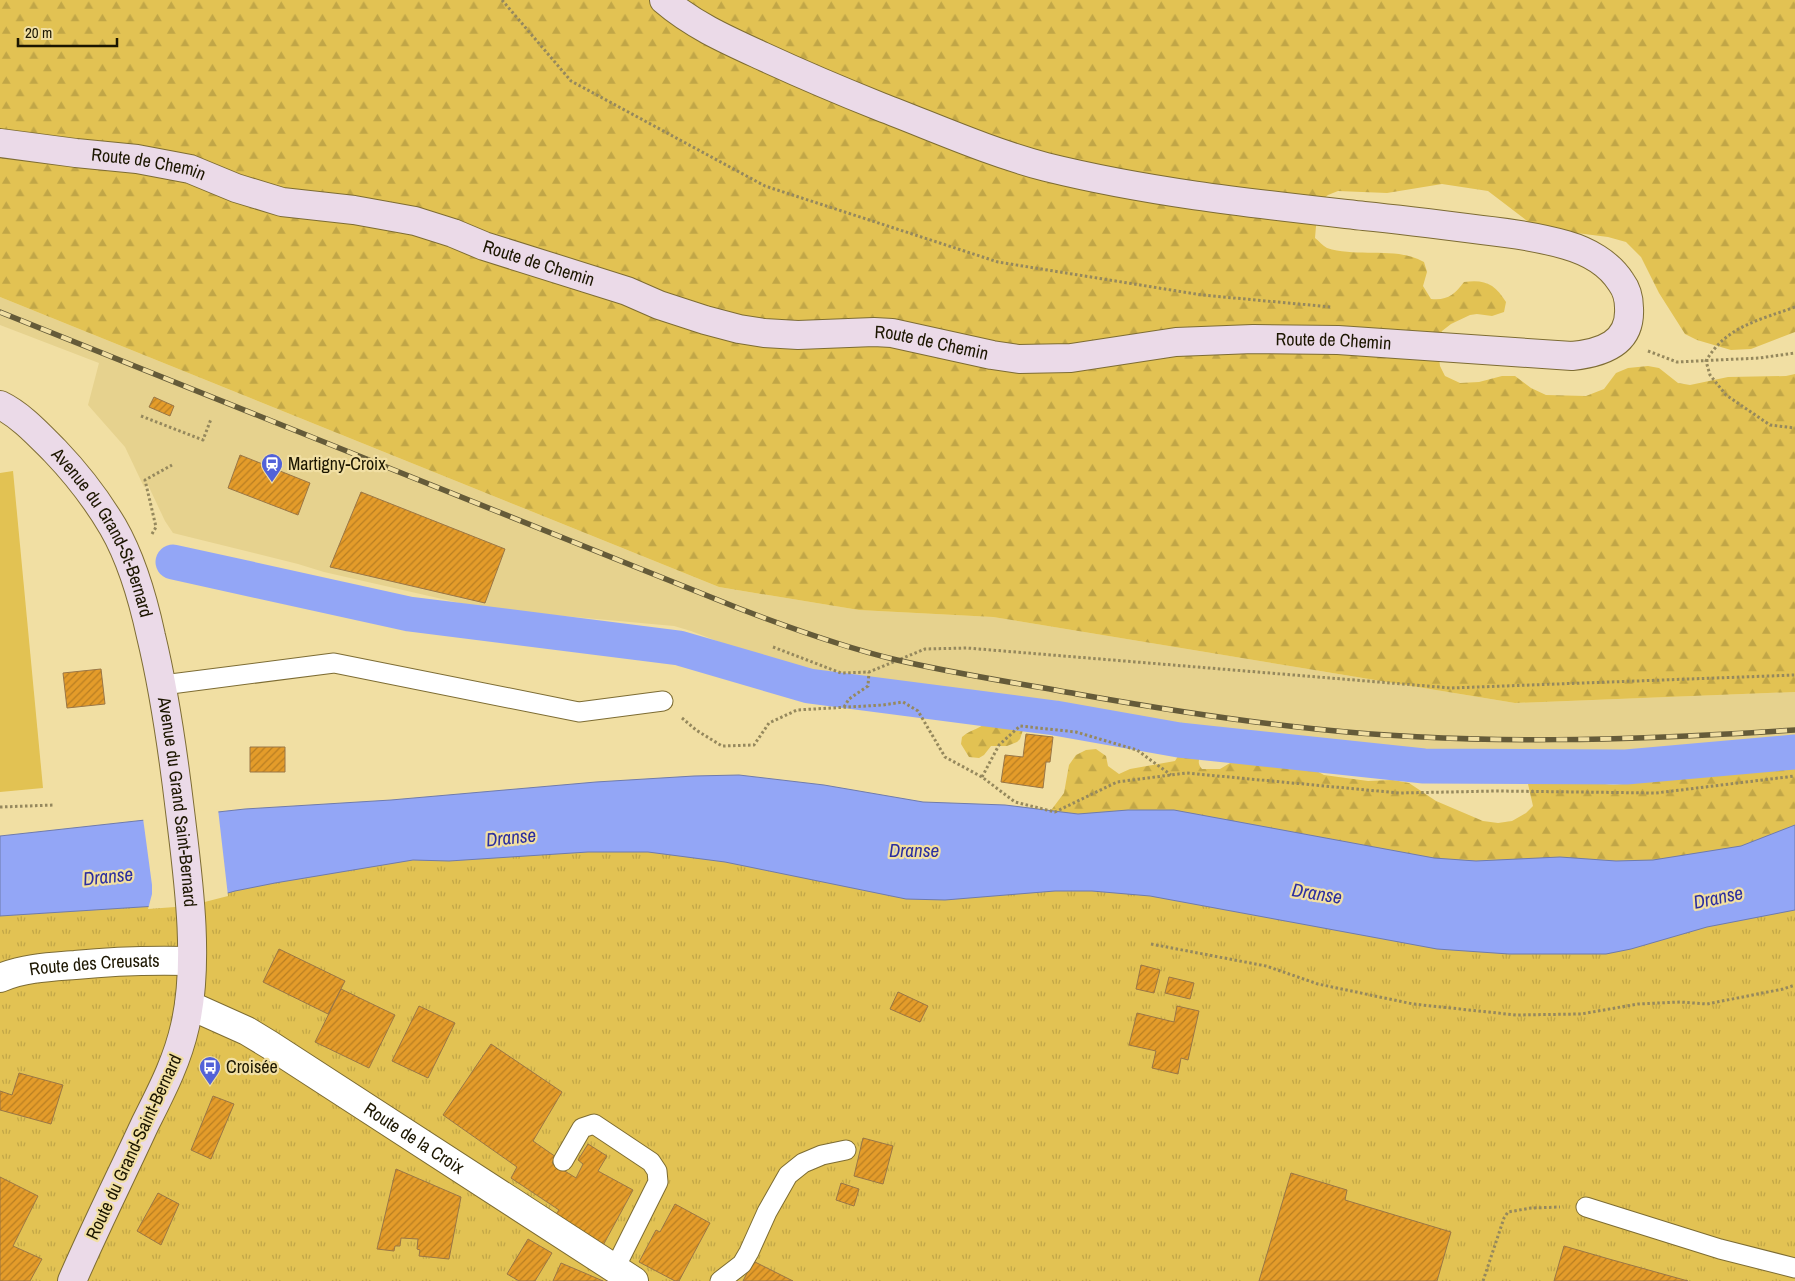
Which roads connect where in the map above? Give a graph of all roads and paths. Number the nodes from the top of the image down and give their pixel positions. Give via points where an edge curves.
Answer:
1 (502, 0) edge
2 (664, 0) edge
3 (0, 143) edge
4 (1795, 307) edge
5 (1339, 308) dead end
6 (1619, 339) junction
7 (1795, 353) edge
8 (1706, 361) junction
9 (0, 405) edge
10 (141, 416) dead end
11 (211, 419) dead end
12 (1795, 428) edge
13 (172, 465) dead end
14 (152, 534) dead end
15 (773, 647) dead end
16 (869, 672) junction
17 (1795, 675) edge
18 (163, 685) junction
19 (663, 701) joint
20 (844, 708) junction
21 (1171, 775) junction
22 (1795, 776) edge
23 (982, 777) junction
24 (54, 805) dead end
25 (0, 807) edge
26 (191, 920) joint
27 (1151, 944) dead end
28 (191, 961) junction
29 (0, 978) edge
30 (1795, 986) edge
31 (189, 1004) junction
32 (846, 1150) dead end
33 (563, 1161) dead end
34 (1586, 1207) joint
35 (1795, 1268) edge
36 (625, 1275) edge
37 (72, 1281) edge
38 (720, 1281) edge
39 (1483, 1281) edge

1 - 5 path via 571,82 764,186 998,262 1202,295
2 - 6 street via 723,38 812,79 973,144 1046,167 1180,194 1515,234 1583,251 1609,268 1626,289 1628,320
3 - 6 street, Route de Chemin via 137,159 190,169 282,202 415,221 705,320 764,333 892,333 1019,359 1071,358 1176,342 1253,339 1338,340 1572,356 1601,351
4 - 8 path via 1730,333
6 - 8 path via 1677,362
7 - 8 path
8 - 12 path via 1710,374 1726,394 1770,425
9 - 18 street, Avenue du Grand-St-Bernard via 37,433 67,463 114,529 144,606
10 - 11 path via 203,440
13 - 14 path via 145,480 156,527
15 - 16 path via 841,673
16 - 17 path via 925,649 967,648 1451,688
16 - 20 path via 868,686 849,699
18 - 19 lane via 334,663 579,712
18 - 26 street, Avenue du Grand Saint-Bernard via 186,856
19 - 20 path via 696,730 722,746 754,745 770,723 797,710
20 - 23 path via 903,702 918,711 945,757
21 - 22 path via 1186,773 1400,793 1656,793
21 - 23 path via 1117,782 1055,812 1015,802
21 - 23 path via 1137,750 1076,732 1020,726 999,744
24 - 25 path
26 - 28 street, Route du Grand-Saint-Bernard
27 - 30 path via 1266,966 1318,984 1412,1004 1516,1015 1581,1014 1680,1002 1707,1004
28 - 29 street, Route des Creusats via 38,968
28 - 31 street, Route du Grand-Saint-Bernard
31 - 36 street, Route de la Croix via 270,1045
31 - 37 street, Route du Grand-Saint-Bernard via 180,1045 166,1083
32 - 38 lane via 803,1163 788,1175 742,1264
33 - 36 lane via 582,1128 594,1124 651,1162 657,1171 658,1182
34 - 35 lane via 1720,1250
34 - 39 path via 1508,1212

